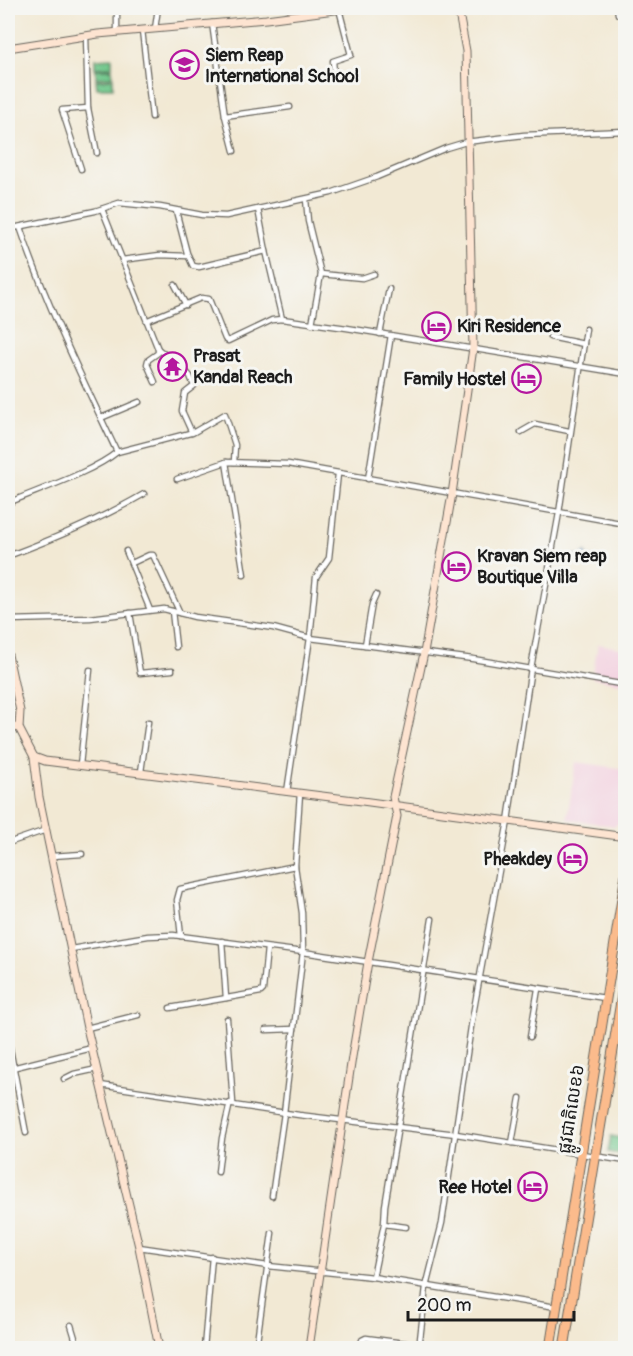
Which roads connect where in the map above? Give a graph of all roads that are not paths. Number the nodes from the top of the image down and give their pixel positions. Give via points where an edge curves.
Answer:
1 (117, 8) edge
2 (158, 8) edge
3 (350, 8) edge
4 (458, 8) edge
5 (617, 8) edge
6 (339, 9) junction
7 (618, 14) dead end
8 (212, 23) junction
9 (155, 29) junction
10 (142, 30) junction
11 (117, 32) junction
12 (86, 36) junction
13 (8, 48) edge
14 (334, 74) dead end
15 (290, 107) dead end
16 (88, 108) junction
17 (225, 116) junction
18 (152, 117) dead end
19 (626, 131) edge
20 (466, 142) junction
21 (234, 151) dead end
22 (97, 153) dead end
23 (81, 169) dead end
24 (306, 199) junction
25 (102, 209) junction
26 (258, 209) junction
27 (176, 211) junction
28 (20, 227) junction
29 (8, 231) edge
30 (266, 251) junction
31 (188, 256) junction
32 (122, 260) junction
33 (321, 274) junction
34 (374, 274) dead end
35 (175, 285) dead end
36 (389, 289) dead end
37 (186, 304) junction
38 (282, 319) junction
39 (148, 320) junction
40 (312, 324) junction
41 (586, 328) dead end
42 (380, 333) junction
43 (391, 335) junction
44 (550, 337) dead end
45 (584, 344) junction
46 (473, 348) junction
47 (158, 349) junction
48 (580, 366) junction
49 (626, 374) edge
50 (155, 382) dead end
51 (139, 402) dead end
52 (101, 418) junction
53 (569, 431) junction
54 (521, 432) dead end
55 (192, 433) junction
56 (117, 452) junction
57 (226, 462) junction
58 (234, 462) junction
59 (338, 474) junction
60 (177, 479) dead end
61 (368, 479) junction
62 (144, 494) dead end
63 (452, 494) junction
64 (8, 503) edge
65 (559, 513) junction
66 (626, 524) edge
67 (126, 551) dead end
68 (8, 556) edge
69 (132, 563) junction
70 (244, 575) dead end
71 (376, 595) dead end
72 (150, 610) junction
73 (171, 611) junction
74 (130, 613) junction
75 (180, 613) junction
76 (8, 620) edge
77 (310, 638) junction
78 (365, 645) junction
79 (176, 648) dead end
80 (424, 653) junction
81 (8, 655) edge
82 (531, 668) junction
83 (90, 670) dead end
84 (172, 670) dead end
85 (626, 685) edge
86 (148, 723) dead end
87 (8, 726) edge
88 (19, 728) junction
89 (34, 757) junction
90 (80, 765) junction
91 (141, 772) junction
92 (287, 792) junction
93 (300, 794) junction
94 (396, 806) junction
95 (508, 821) junction
96 (46, 830) junction
97 (626, 837) edge
98 (8, 843) edge
99 (82, 854) dead end
100 (52, 856) junction
101 (295, 866) junction
102 (626, 874) edge
103 (432, 919) dead end
104 (181, 936) junction
105 (222, 942) junction
106 (267, 948) junction
107 (71, 949) junction
108 (303, 952) junction
109 (368, 962) junction
110 (423, 971) junction
111 (626, 971) edge
112 (480, 980) junction
113 (538, 989) junction
114 (226, 998) junction
115 (606, 998) junction
116 (623, 1004) edge
117 (170, 1008) dead end
118 (138, 1015) dead end
119 (227, 1019) dead end
120 (87, 1028) junction
121 (294, 1029) junction
122 (266, 1030) dead end
123 (530, 1037) dead end
124 (8, 1038) edge
125 (92, 1048) junction
126 (10, 1069) edge
127 (97, 1069) junction
128 (64, 1079) dead end
129 (100, 1085) junction
130 (520, 1098) dead end
131 (232, 1103) junction
132 (284, 1113) junction
133 (342, 1119) junction
134 (398, 1126) junction
135 (26, 1133) dead end
136 (456, 1134) junction
137 (512, 1143) junction
138 (580, 1153) junction
139 (595, 1156) junction
140 (626, 1161) edge
141 (218, 1172) dead end
142 (272, 1196) dead end
143 (384, 1224) junction
144 (406, 1227) dead end
145 (273, 1233) dead end
146 (139, 1247) junction
147 (212, 1257) junction
148 (268, 1266) junction
149 (321, 1271) junction
150 (373, 1277) junction
151 (426, 1287) junction
152 (556, 1307) junction
153 (71, 1325) dead end
154 (419, 1347) edge
155 (78, 1348) edge
156 (159, 1348) edge
157 (204, 1348) edge
158 (256, 1348) edge
159 (309, 1348) edge
160 (360, 1348) edge
161 (550, 1348) edge
162 (564, 1348) edge

1 - 11 street
2 - 9 street
3 - 6 street
4 - 20 street via 466,51
5 - 7 street
6 - 8 street
6 - 14 street via 351,55 334,60
8 - 9 street
8 - 17 street
9 - 10 street
10 - 11 street
10 - 18 street
11 - 12 street
12 - 13 street
12 - 16 street
15 - 17 street
16 - 22 street
16 - 23 street via 62,110
17 - 21 street
19 - 20 street via 524,135
20 - 24 street via 378,177
20 - 46 street
24 - 26 street
24 - 33 street
25 - 27 street via 128,203
25 - 28 street
25 - 32 street
26 - 27 street via 217,216
26 - 30 street
27 - 31 street
28 - 29 street
28 - 52 street
30 - 31 street via 199,267 193,266
30 - 38 street
31 - 32 street
32 - 39 street
33 - 34 street via 362,278
33 - 40 street
35 - 37 street
36 - 42 street
37 - 38 street via 209,299 228,341
37 - 39 street
38 - 40 street
39 - 47 street
40 - 42 street
41 - 45 street
42 - 43 street
43 - 46 street
43 - 61 street
44 - 45 street
45 - 48 street
46 - 48 street
46 - 63 street
47 - 50 street via 147,364
47 - 55 street via 190,376 194,386 185,393 182,411
48 - 49 street
48 - 53 street
51 - 52 street
52 - 56 street
53 - 54 street via 535,424
53 - 65 street
55 - 56 street
55 - 58 street via 225,414 234,445
56 - 64 street
57 - 58 street
57 - 60 street
57 - 70 street
58 - 59 street via 288,464
59 - 61 street
59 - 77 street via 329,558 316,577
61 - 63 street
62 - 68 street
63 - 65 street
63 - 80 street
65 - 66 street
65 - 82 street
67 - 69 street
69 - 72 street
69 - 75 street via 153,555
71 - 78 street
72 - 73 street
72 - 74 street
73 - 75 street
73 - 79 street
74 - 76 street
74 - 84 street via 140,672
75 - 77 street
77 - 78 street
77 - 92 street
78 - 80 street
80 - 82 street
80 - 94 street via 393,797
81 - 88 street via 20,711
82 - 85 street
82 - 95 street
83 - 90 street
86 - 91 street
87 - 88 street
88 - 89 street
89 - 90 street
89 - 96 street
90 - 91 street
91 - 92 street
92 - 93 street
93 - 94 street
93 - 101 street
94 - 95 street
94 - 109 street
95 - 97 street
95 - 112 street
96 - 98 street
96 - 100 street
99 - 100 street
100 - 107 street
101 - 104 street via 180,889 177,900
101 - 108 street
102 - 115 highway, ផ្លូវជាតិលេខ៦
103 - 110 street
104 - 105 street
104 - 107 street via 148,936
105 - 106 street
105 - 114 street
106 - 108 street
106 - 114 street via 262,991
107 - 120 street
108 - 109 street
108 - 121 street
109 - 110 street
109 - 133 street
110 - 112 street
110 - 134 street
111 - 116 highway, ផ្លូវជាតិលេខ៦
112 - 113 street
112 - 136 street
113 - 115 street
113 - 123 street
114 - 117 street
115 - 138 highway, ផ្លូវជាតិលេខ៦
116 - 139 highway, ផ្លូវជាតិលេខ៦
118 - 120 street
119 - 131 street
120 - 125 street
121 - 122 street
121 - 132 street
124 - 126 street
125 - 126 street
125 - 127 street
126 - 135 street
127 - 128 street
127 - 129 street
129 - 131 street
129 - 146 street
130 - 137 street
131 - 132 street
131 - 141 street
132 - 133 street
132 - 142 street
133 - 134 street
133 - 149 street
134 - 136 street
134 - 143 street
136 - 137 street
136 - 151 street via 442,1224
137 - 138 street
138 - 139 street
138 - 152 highway, ផ្លូវជាតិលេខ៦
139 - 140 street
139 - 162 highway, ផ្លូវជាតិលេខ៦
143 - 144 street
143 - 150 street
145 - 148 street
146 - 147 street
146 - 156 street
147 - 148 street
147 - 157 street
148 - 149 street
148 - 158 street
149 - 150 street
149 - 159 street
150 - 151 street
151 - 152 street
151 - 154 street
152 - 161 highway, ផ្លូវជាតិលេខ៦
153 - 155 street
154 - 160 street via 366,1338

